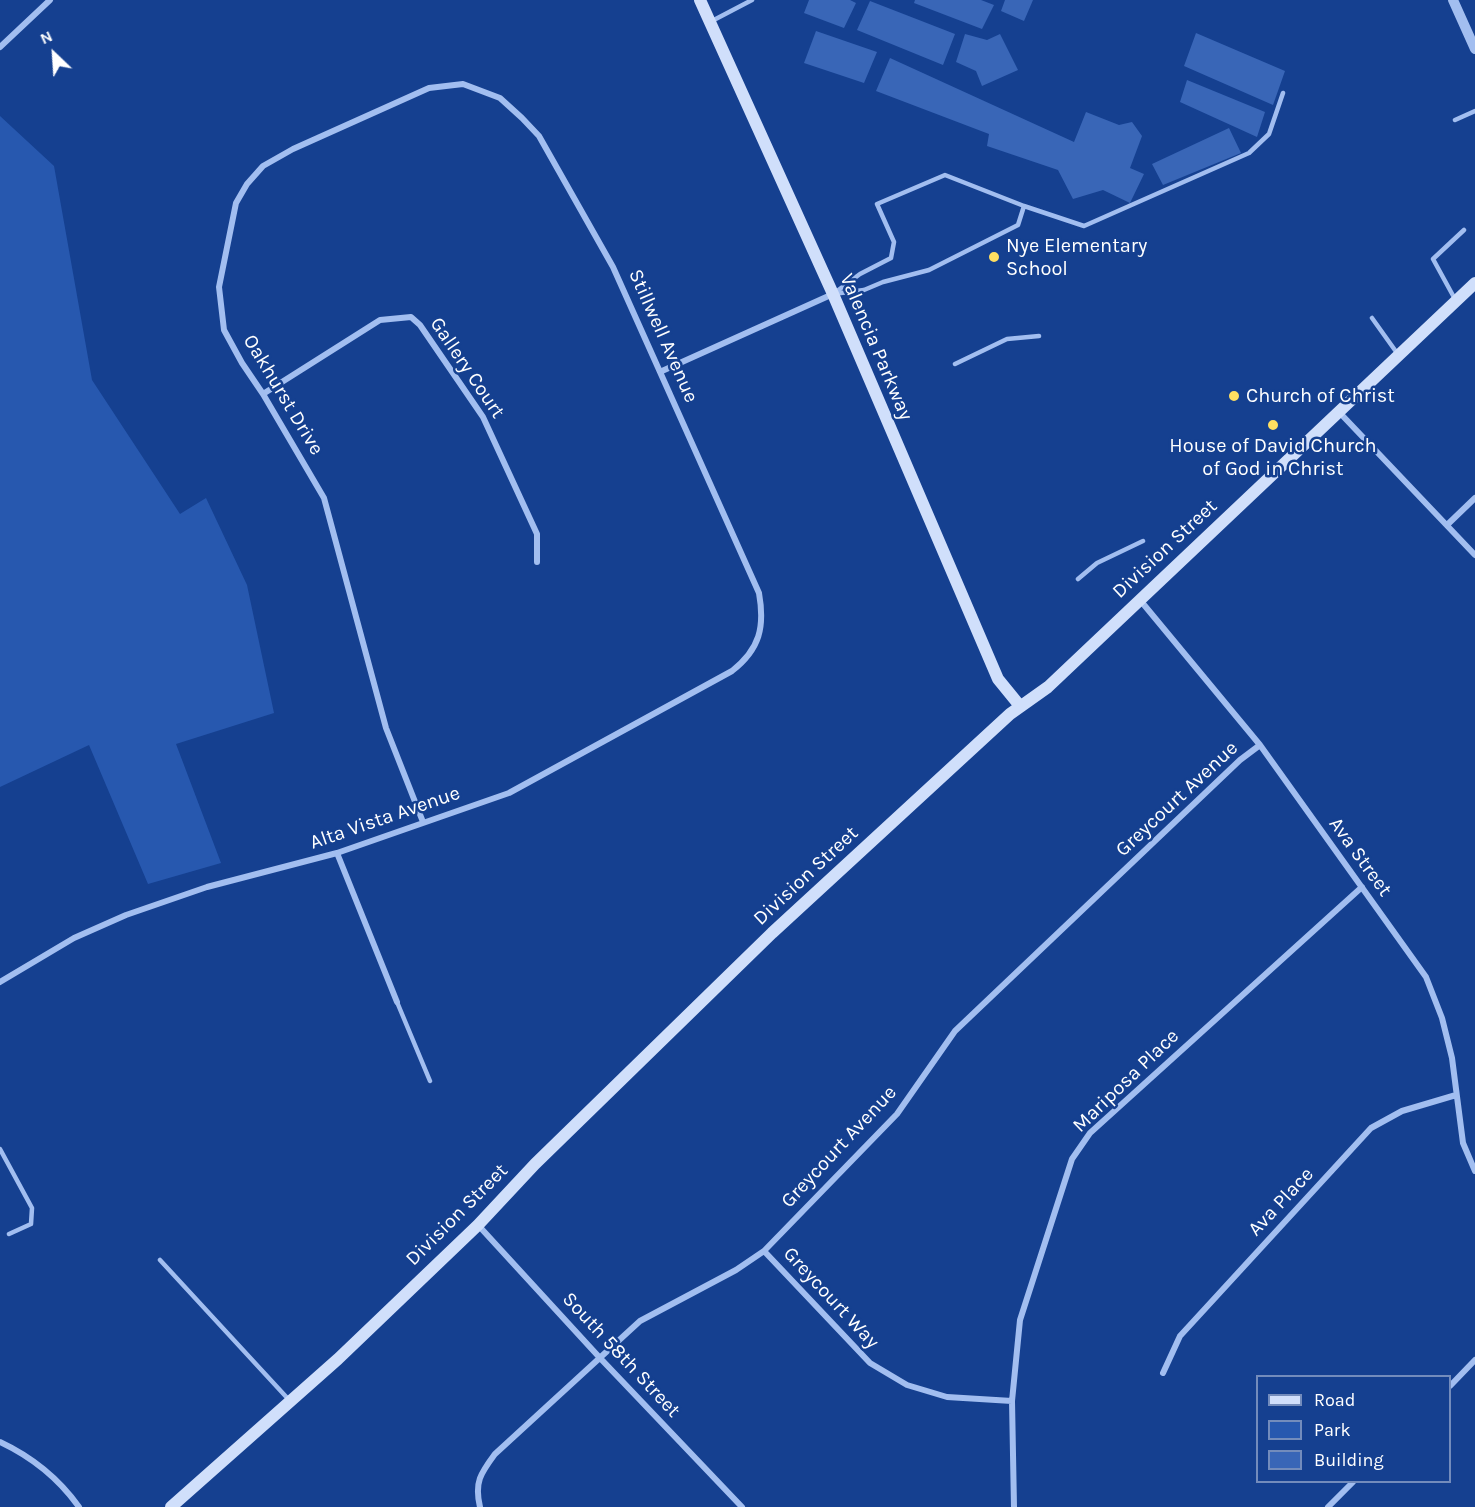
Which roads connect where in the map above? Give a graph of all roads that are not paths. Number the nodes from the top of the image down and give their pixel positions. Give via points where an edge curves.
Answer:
1 (50, 0) edge
2 (700, 0) edge
3 (752, 0) edge
4 (1453, 0) edge
5 (710, 22) junction
6 (0, 47) edge
7 (1475, 49) edge
8 (469, 86) joint
9 (1283, 93) dead end
10 (1475, 111) edge
11 (1455, 120) dead end
12 (1024, 206) junction
13 (1464, 230) dead end
14 (1475, 283) edge
15 (833, 294) junction
16 (1456, 302) junction
17 (1372, 318) dead end
18 (1039, 336) dead end
19 (1399, 355) junction
20 (955, 364) dead end
21 (662, 371) junction
22 (263, 394) junction
23 (1339, 412) junction
24 (1475, 498) edge
25 (1447, 525) junction
26 (1143, 541) dead end
27 (1475, 555) edge
28 (537, 562) dead end
29 (1078, 579) dead end
30 (1140, 600) junction
31 (758, 641) joint
32 (1020, 706) junction
33 (1260, 746) junction
34 (423, 822) junction
35 (337, 853) junction
36 (1362, 887) junction
37 (0, 982) edge
38 (397, 1002) joint
39 (430, 1081) dead end
40 (1456, 1095) junction
41 (0, 1149) edge
42 (1475, 1171) edge
43 (478, 1225) junction
44 (9, 1234) dead end
45 (764, 1251) junction
46 (160, 1260) dead end
47 (600, 1358) junction
48 (1475, 1360) edge
49 (1163, 1373) dead end
50 (1451, 1384) edge
51 (290, 1401) junction
52 (1012, 1401) junction
53 (0, 1442) edge
54 (1352, 1483) edge
55 (79, 1507) edge
56 (171, 1507) edge
57 (480, 1507) edge
58 (742, 1507) edge
59 (1014, 1507) edge
60 (1328, 1507) edge

1 - 6 street
2 - 5 main road, Valencia Parkway
3 - 5 lane
4 - 7 street
5 - 15 main road, Valencia Parkway
8 - 21 street, Stillwell Avenue via 500,98 539,136 614,267
8 - 22 street, Oakhurst Drive via 429,88 293,149 263,166 247,184 236,203 219,287 224,330
9 - 12 lane via 1269,134 1249,153 1155,196 1084,226
10 - 11 lane
12 - 15 lane via 1018,225 929,270 864,290
12 - 15 lane via 945,175 877,204 894,242 891,258
13 - 16 lane via 1433,259
14 - 16 main road, Division Street
15 - 21 street
15 - 32 main road, Valencia Parkway via 998,679
16 - 19 main road, Division Street
17 - 19 lane
18 - 20 lane via 1007,339
19 - 23 main road, Division Street
21 - 31 street, Stillwell Avenue via 759,593 763,616
22 - 28 street, Gallery Court via 380,320 411,317 483,417 537,534
22 - 34 street, Oakhurst Drive via 324,498 386,728
23 - 25 street
23 - 30 main road, Division Street
24 - 25 street
25 - 27 street
26 - 29 lane via 1097,563
30 - 32 main road, Division Street via 1048,687
30 - 33 street, Ava Street
31 - 34 street, Alta Vista Avenue via 745,661 732,671 509,793
32 - 43 main road, Division Street via 767,938 535,1164
33 - 36 street, Ava Street
33 - 45 street, Greycourt Avenue via 1240,760 955,1031 897,1114
34 - 35 street, Alta Vista Avenue
35 - 37 street, Alta Vista Avenue via 207,887 126,915 74,938
35 - 38 street
36 - 40 street, Ava Street via 1426,977 1442,1018
36 - 52 street, Mariposa Place via 1090,1133 1072,1159 1020,1320
38 - 39 lane
40 - 42 street, Ava Street via 1463,1143
40 - 49 street, Ava Place via 1402,1111 1371,1128 1180,1336
41 - 44 lane via 32,1208 31,1224
43 - 47 street, South 58th Street
43 - 51 main road, Division Street
45 - 47 street, Greycourt Avenue via 640,1321
45 - 52 street, Greycourt Way via 870,1363 907,1385 947,1397
46 - 51 lane
47 - 57 street, Greycourt Avenue via 495,1454 481,1473 477,1493
47 - 58 street, South 58th Street
48 - 50 street
51 - 56 main road, Division Street
52 - 59 street, Mariposa Place
53 - 55 street via 49,1472
54 - 60 street

